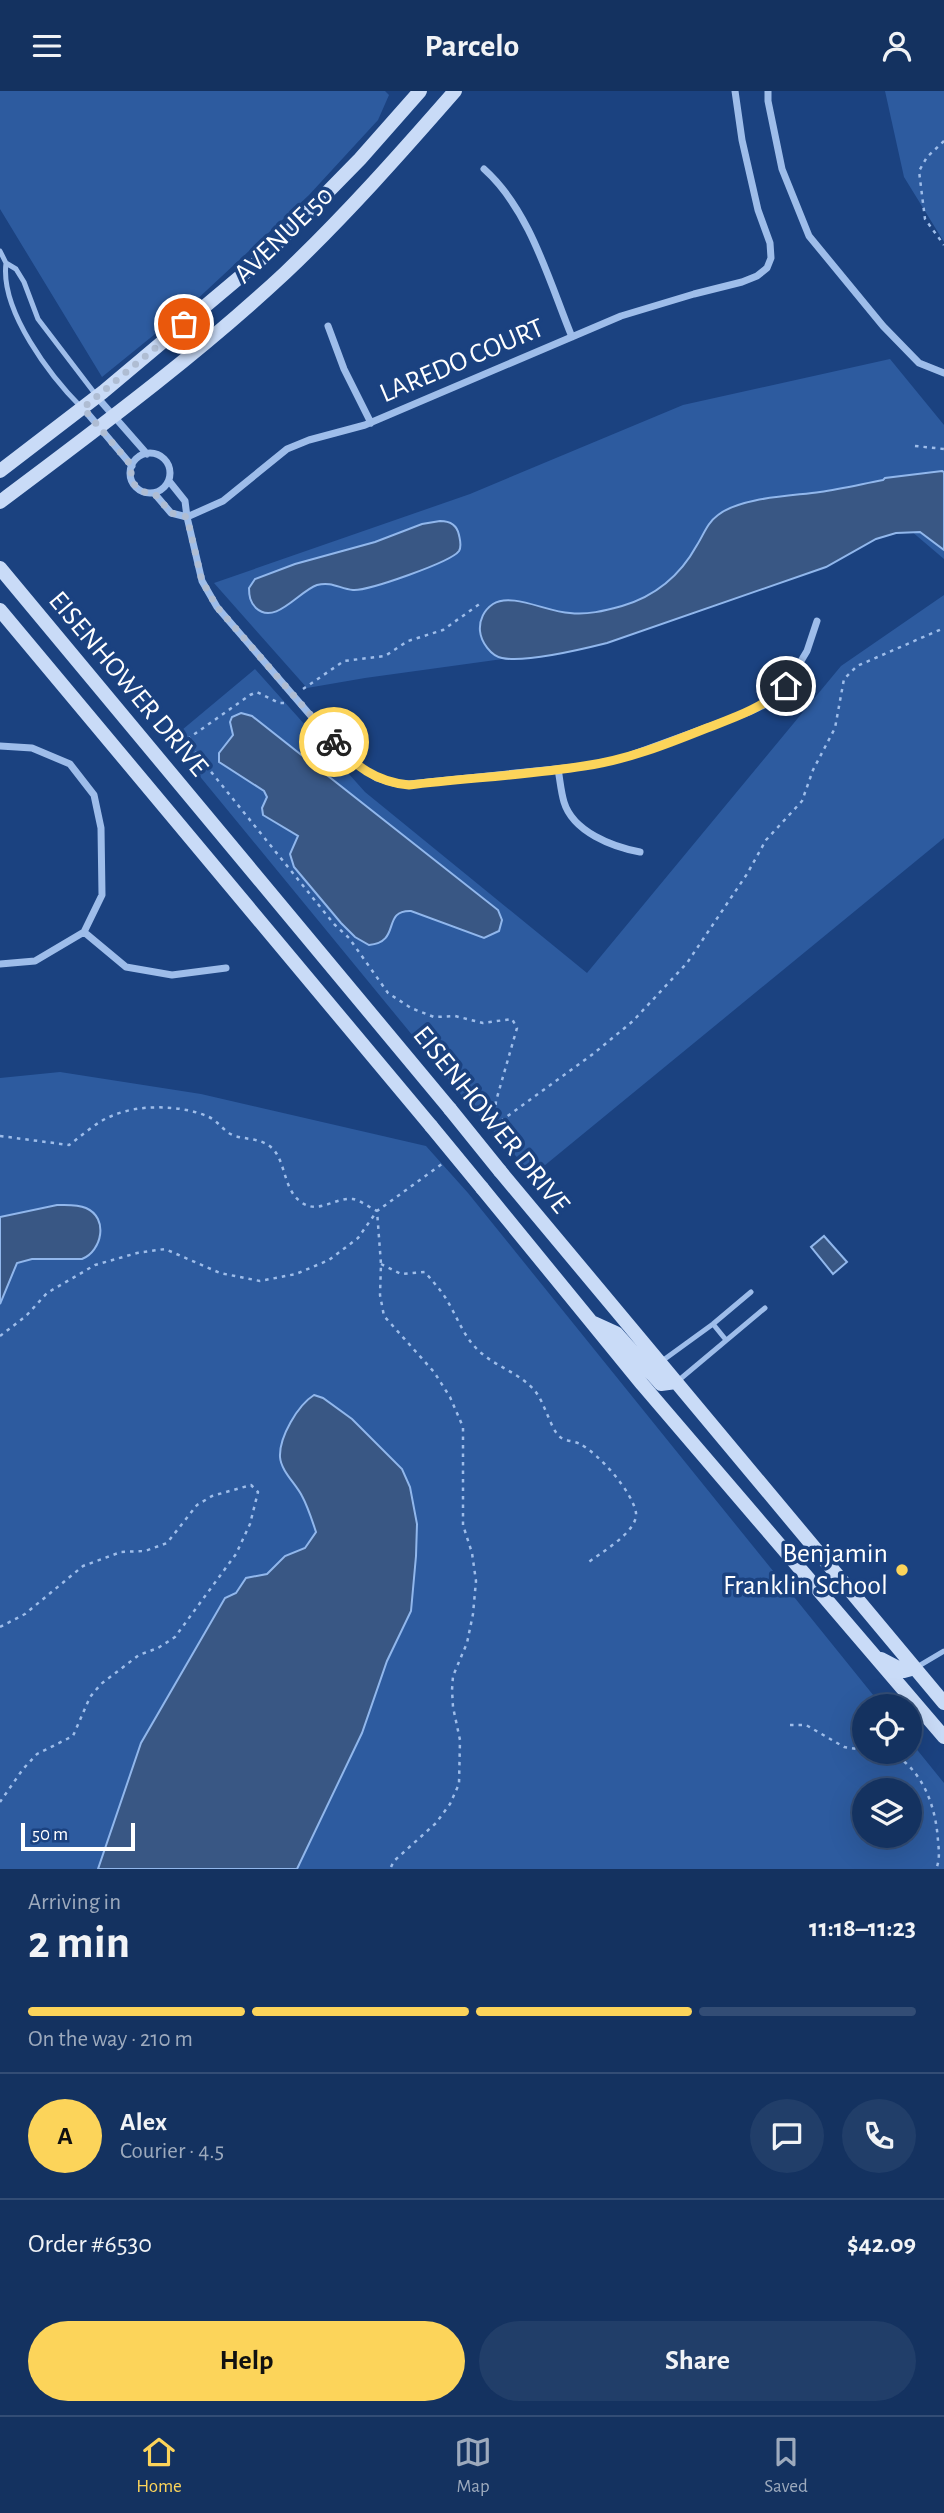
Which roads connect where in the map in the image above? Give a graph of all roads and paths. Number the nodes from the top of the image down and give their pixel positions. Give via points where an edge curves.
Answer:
1 (420, 91) edge
2 (455, 91) edge
3 (735, 91) edge
4 (768, 91) edge
5 (944, 141) edge
6 (484, 169) dead end
7 (944, 245) edge
8 (0, 251) edge
9 (6, 263) junction
10 (328, 326) dead end
11 (572, 337) junction
12 (944, 373) edge
13 (97, 397) junction
14 (83, 408) junction
15 (114, 416) junction
16 (371, 423) junction
17 (99, 428) junction
18 (915, 446) dead end
19 (944, 449) edge
20 (147, 454) junction
21 (132, 466) junction
22 (0, 471) edge
23 (169, 481) junction
24 (154, 493) junction
25 (0, 502) edge
26 (187, 517) junction
27 (0, 568) edge
28 (481, 603) dead end
29 (0, 610) edge
30 (817, 621) dead end
31 (944, 628) edge
32 (294, 697) junction
33 (0, 746) edge
34 (558, 769) junction
35 (640, 852) dead end
36 (84, 932) junction
37 (0, 964) edge
38 (226, 968) dead end
39 (494, 1126) junction
40 (483, 1133) dead end
41 (0, 1136) edge
42 (451, 1157) dead end
43 (377, 1211) junction
44 (381, 1264) junction
45 (751, 1292) dead end
46 (765, 1308) dead end
47 (593, 1323) junction
48 (713, 1324) junction
49 (0, 1336) edge
50 (726, 1340) junction
51 (659, 1363) junction
52 (676, 1382) junction
53 (586, 1564) dead end
54 (0, 1627) edge
55 (944, 1651) edge
56 (877, 1657) junction
57 (915, 1668) junction
58 (944, 1703) edge
59 (790, 1725) dead end
60 (944, 1737) edge
61 (852, 1748) edge
62 (905, 1764) edge
63 (0, 1802) edge
64 (390, 1869) edge
65 (936, 1869) edge

1 - 13 main road, AVENUE 50 via 266,255
2 - 15 main road, AVENUE 50 via 283,274
3 - 11 street, LAREDO COURT via 758,210 770,243 767,268 742,282 657,304
4 - 12 street via 782,169 809,236 919,363
5 - 7 path via 919,171 925,219
6 - 11 street via 516,204
8 - 9 lane
9 - 13 lane via 24,282 38,319
9 - 14 lane via 1,276 8,307 25,344
10 - 16 street
11 - 16 street, LAREDO COURT
13 - 14 main road, AVENUE 50
13 - 15 street
14 - 17 street
14 - 22 main road, AVENUE 50
15 - 17 main road, AVENUE 50
15 - 20 street
16 - 26 street, LAREDO COURT via 287,449 223,501
17 - 21 street
17 - 25 main road, AVENUE 50
18 - 19 path
20 - 21 street
20 - 23 street via 165,460
21 - 24 street via 134,485 144,493
23 - 24 street
23 - 26 street via 185,501
24 - 26 street via 171,513
26 - 32 street via 208,593
27 - 51 main road, EISENHOWER DRIVE, bridge
28 - 32 path via 443,630 408,641 385,656 344,661
29 - 47 main road, EISENHOWER DRIVE, bridge
30 - 34 street via 796,671 764,705 620,759
31 - 39 path via 850,671 841,687 835,728 802,801 766,839 687,963 633,1021
32 - 34 street via 348,759 393,783
32 - 39 path via 279,703 257,692 250,695 189,738 191,747 349,938 388,993 434,1017 455,1016 483,1023 512,1019 517,1028 496,1101
33 - 36 street via 32,748 70,764 94,795 101,828 102,895
34 - 35 street via 564,803 572,817 605,842
36 - 37 street via 34,961
36 - 38 street via 126,967 172,975
39 - 40 path
41 - 43 path via 69,1146 115,1114 153,1107 183,1109 211,1117 232,1135 258,1139 273,1149 299,1202 313,1208 353,1199
42 - 43 path
43 - 44 path
43 - 49 path via 358,1238 330,1260 296,1274 260,1281 220,1273 164,1249 95,1265 47,1293
44 - 53 path via 401,1274 425,1272 476,1349 533,1388 561,1438 594,1453 621,1485 633,1503 633,1526
44 - 64 path via 384,1316 434,1372 463,1427 463,1525 476,1581 467,1643 453,1676 459,1784 436,1823
45 - 48 lane
46 - 50 lane
47 - 52 main road via 617,1332 661,1384
47 - 56 main road, EISENHOWER DRIVE
48 - 50 lane
48 - 51 lane
50 - 52 lane
51 - 52 main road, EISENHOWER DRIVE
52 - 57 main road, EISENHOWER DRIVE
54 - 63 path via 33,1608 83,1566 101,1557 167,1543 197,1505 212,1496 251,1485 258,1492 236,1555 175,1637 139,1655 101,1684 90,1697 73,1736 37,1754
55 - 57 lane
56 - 57 main road via 904,1671
56 - 60 main road, EISENHOWER DRIVE
57 - 58 main road, EISENHOWER DRIVE
59 - 61 path via 806,1725
62 - 65 path via 929,1795 938,1834

